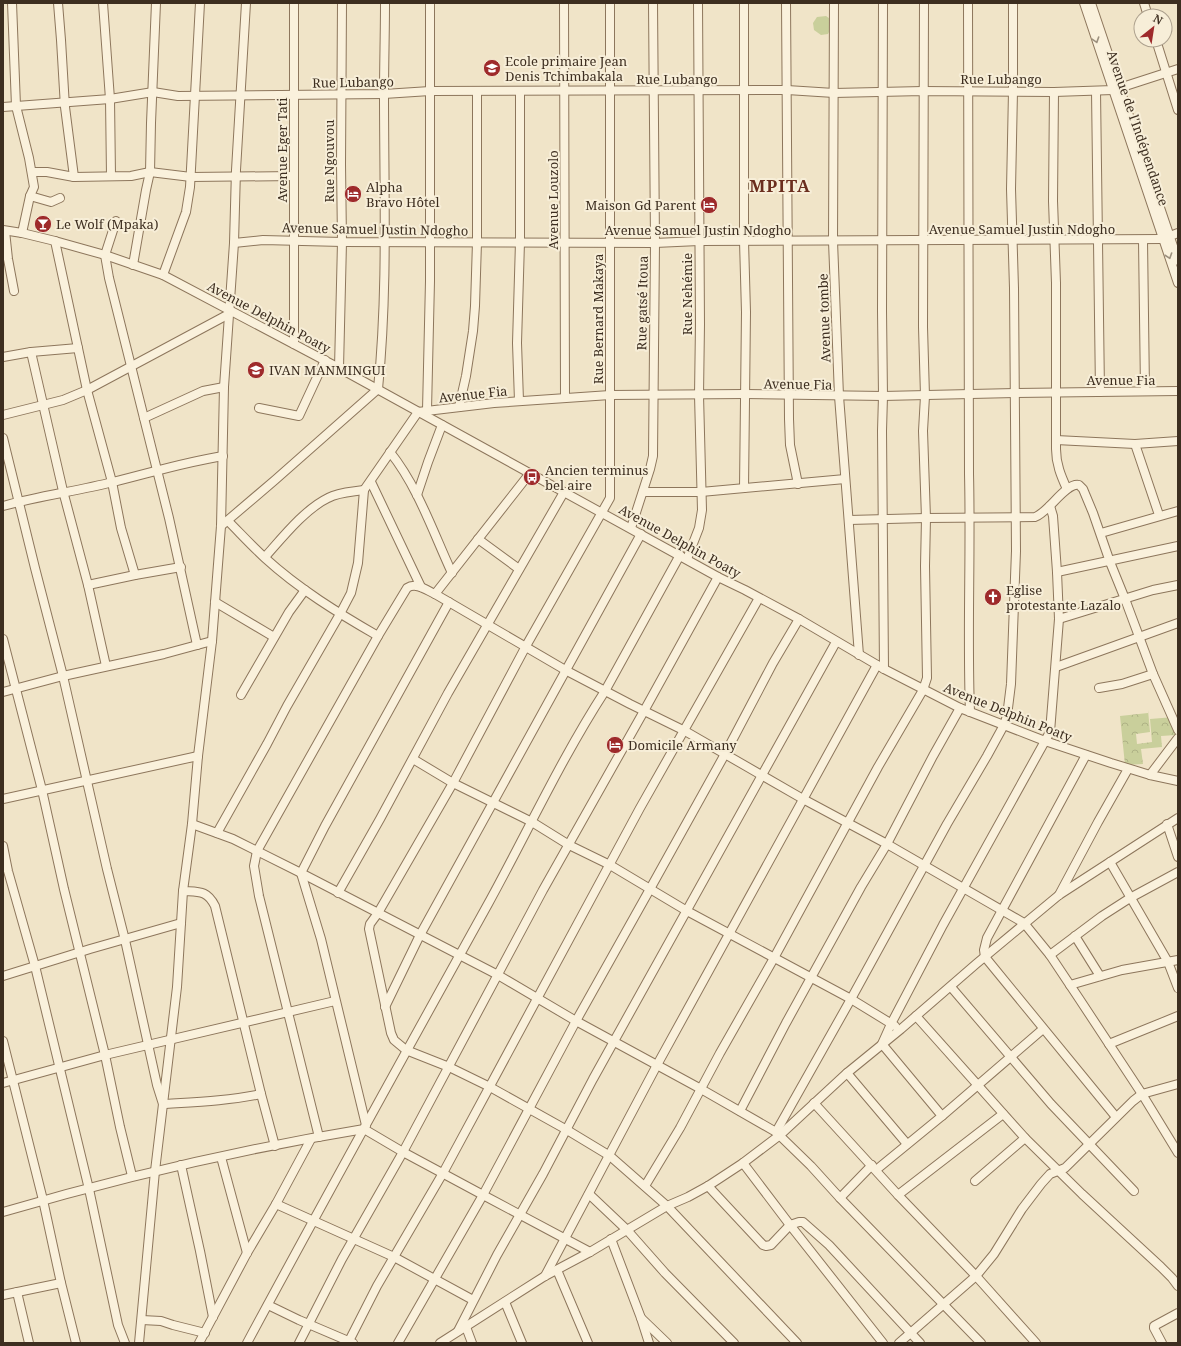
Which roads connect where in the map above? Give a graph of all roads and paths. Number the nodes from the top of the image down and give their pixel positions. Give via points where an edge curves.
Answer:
1 (12, 3) edge
2 (58, 3) edge
3 (102, 3) edge
4 (156, 3) edge
5 (200, 3) edge
6 (246, 3) edge
7 (294, 3) edge
8 (342, 3) edge
9 (385, 3) edge
10 (430, 3) edge
11 (564, 3) edge
12 (610, 3) edge
13 (653, 3) edge
14 (698, 3) edge
15 (744, 3) edge
16 (786, 3) edge
17 (834, 3) edge
18 (883, 3) edge
19 (924, 3) edge
20 (968, 3) edge
21 (1013, 3) edge
22 (1084, 3) edge
23 (1091, 3) edge
24 (1158, 48) edge
25 (1178, 69) edge
26 (1166, 73) junction
27 (1116, 89) junction
28 (787, 90) junction
29 (477, 91) junction
30 (564, 91) junction
31 (610, 91) junction
32 (655, 91) junction
33 (698, 91) junction
34 (744, 91) junction
35 (883, 91) junction
36 (923, 91) junction
37 (969, 91) junction
38 (1013, 91) junction
39 (1096, 91) junction
40 (153, 92) junction
41 (430, 92) junction
42 (520, 92) junction
43 (1054, 92) junction
44 (834, 93) junction
45 (341, 94) junction
46 (384, 94) junction
47 (195, 95) junction
48 (240, 95) junction
49 (294, 95) junction
50 (110, 98) junction
51 (65, 101) junction
52 (16, 106) junction
53 (3, 107) edge
54 (1178, 110) edge
55 (32, 172) junction
56 (150, 172) junction
57 (111, 176) junction
58 (236, 176) junction
59 (294, 176) junction
60 (74, 177) junction
61 (191, 177) junction
62 (30, 196) junction
63 (60, 198) dead end
64 (116, 221) dead end
65 (4, 231) edge
66 (22, 233) junction
67 (1178, 233) edge
68 (1166, 238) junction
69 (968, 240) junction
70 (1013, 240) junction
71 (1054, 240) junction
72 (1099, 240) junction
73 (1143, 240) junction
74 (55, 241) junction
75 (293, 241) junction
76 (699, 241) junction
77 (833, 241) junction
78 (882, 241) junction
79 (924, 241) junction
80 (342, 242) junction
81 (385, 242) junction
82 (429, 242) junction
83 (477, 242) junction
84 (520, 242) junction
85 (565, 242) junction
86 (744, 242) junction
87 (787, 242) junction
88 (234, 243) junction
89 (610, 243) junction
90 (655, 243) junction
91 (105, 255) junction
92 (1178, 261) edge
93 (133, 265) junction
94 (163, 275) junction
95 (1178, 283) edge
96 (14, 291) dead end
97 (229, 312) junction
98 (294, 344) junction
99 (78, 348) junction
100 (31, 352) junction
101 (3, 357) edge
102 (325, 360) junction
103 (132, 367) junction
104 (339, 368) junction
105 (224, 387) junction
106 (378, 389) junction
107 (87, 390) junction
108 (1145, 391) junction
109 (1056, 392) junction
110 (1100, 392) junction
111 (1178, 392) edge
112 (1015, 393) junction
113 (653, 394) junction
114 (745, 394) junction
115 (969, 394) junction
116 (610, 395) junction
117 (699, 395) junction
118 (788, 396) junction
119 (838, 396) junction
120 (883, 396) junction
121 (925, 396) junction
122 (565, 397) junction
123 (519, 401) junction
124 (44, 405) junction
125 (459, 407) junction
126 (259, 408) dead end
127 (427, 410) junction
128 (418, 412) junction
129 (3, 415) edge
130 (144, 418) junction
131 (442, 425) junction
132 (3, 438) edge
133 (1056, 440) junction
134 (1178, 440) edge
135 (1135, 444) junction
136 (390, 452) junction
137 (223, 456) junction
138 (158, 470) junction
139 (530, 472) junction
140 (845, 479) junction
141 (112, 482) junction
142 (371, 482) junction
143 (798, 484) junction
144 (744, 488) junction
145 (1067, 489) junction
146 (364, 490) junction
147 (63, 491) junction
148 (564, 492) junction
149 (643, 492) junction
150 (701, 492) junction
151 (417, 495) junction
152 (19, 502) junction
153 (3, 506) edge
154 (1050, 506) junction
155 (1178, 511) edge
156 (602, 512) junction
157 (1159, 515) junction
158 (926, 518) junction
159 (970, 518) junction
160 (1016, 518) junction
161 (883, 519) junction
162 (849, 520) junction
163 (228, 521) junction
164 (221, 526) junction
165 (631, 528) junction
166 (1101, 533) junction
167 (641, 534) junction
168 (478, 539) junction
169 (1178, 546) edge
170 (264, 557) junction
171 (683, 557) junction
172 (1110, 562) junction
173 (181, 567) junction
174 (519, 569) junction
175 (1057, 572) junction
176 (452, 573) junction
177 (135, 575) junction
178 (718, 577) junction
179 (88, 585) junction
180 (1178, 585) edge
181 (421, 587) junction
182 (305, 590) junction
183 (435, 594) junction
184 (759, 598) junction
185 (1125, 599) junction
186 (215, 602) junction
187 (449, 602) junction
188 (340, 614) junction
189 (1059, 619) junction
190 (799, 620) junction
191 (1178, 623) edge
192 (488, 624) junction
193 (378, 636) junction
194 (274, 637) junction
195 (1139, 638) junction
196 (3, 639) edge
197 (212, 641) junction
198 (836, 642) junction
199 (197, 645) junction
200 (526, 646) junction
201 (859, 655) junction
202 (106, 666) junction
203 (880, 667) junction
204 (1056, 667) junction
205 (567, 670) junction
206 (1153, 674) junction
207 (63, 676) junction
208 (1099, 688) dead end
209 (16, 689) junction
210 (923, 690) junction
211 (605, 691) junction
212 (3, 692) edge
213 (241, 695) dead end
214 (960, 708) junction
215 (644, 711) junction
216 (970, 712) junction
217 (1004, 725) junction
218 (1178, 730) edge
219 (684, 731) junction
220 (1178, 738) edge
221 (1045, 741) junction
222 (725, 754) junction
223 (1086, 755) junction
224 (198, 756) junction
225 (413, 759) junction
226 (1128, 769) junction
227 (1150, 775) junction
228 (762, 776) junction
229 (86, 780) junction
230 (1178, 781) edge
231 (453, 783) junction
232 (42, 790) junction
233 (3, 799) edge
234 (803, 799) junction
235 (493, 803) junction
236 (1178, 818) edge
237 (532, 822) junction
238 (848, 823) junction
239 (192, 824) junction
240 (1167, 824) junction
241 (217, 833) junction
242 (887, 844) junction
243 (569, 845) junction
244 (3, 846) edge
245 (256, 851) junction
246 (1178, 857) edge
247 (1110, 862) junction
248 (610, 865) junction
249 (924, 866) junction
250 (1178, 872) edge
251 (301, 873) junction
252 (650, 889) junction
253 (964, 889) junction
254 (183, 891) junction
255 (338, 893) junction
256 (1059, 895) junction
257 (1130, 898) junction
258 (1002, 910) junction
259 (687, 911) junction
260 (378, 913) junction
261 (181, 923) junction
262 (1024, 923) junction
263 (730, 933) junction
264 (420, 936) junction
265 (1075, 936) junction
266 (125, 940) junction
267 (80, 952) junction
268 (459, 955) junction
269 (1050, 955) junction
270 (985, 957) junction
271 (774, 958) junction
272 (1178, 960) edge
273 (1168, 962) junction
274 (35, 966) junction
275 (3, 976) edge
276 (498, 976) junction
277 (1100, 976) junction
278 (812, 978) junction
279 (1070, 985) junction
280 (951, 987) junction
281 (1178, 988) edge
282 (538, 998) junction
283 (851, 999) junction
284 (335, 1001) junction
285 (385, 1007) junction
286 (288, 1011) junction
287 (916, 1016) junction
288 (1178, 1016) edge
289 (576, 1021) junction
290 (244, 1023) junction
291 (891, 1024) junction
292 (901, 1029) junction
293 (1043, 1029) junction
294 (171, 1039) junction
295 (3, 1041) edge
296 (615, 1042) junction
297 (882, 1044) junction
298 (1109, 1044) junction
299 (148, 1045) junction
300 (406, 1050) junction
301 (105, 1055) junction
302 (1010, 1058) junction
303 (657, 1065) junction
304 (449, 1067) junction
305 (59, 1068) junction
306 (847, 1073) junction
307 (13, 1081) junction
308 (3, 1083) edge
309 (1178, 1084) edge
310 (977, 1086) junction
311 (490, 1087) junction
312 (701, 1089) junction
313 (261, 1094) junction
314 (1142, 1094) junction
315 (814, 1103) junction
316 (163, 1104) junction
317 (529, 1109) junction
318 (740, 1111) junction
319 (1003, 1114) junction
320 (942, 1116) junction
321 (1116, 1117) junction
322 (365, 1127) junction
323 (568, 1130) junction
324 (778, 1134) junction
325 (315, 1138) junction
326 (1025, 1138) junction
327 (907, 1144) junction
328 (1089, 1145) junction
329 (275, 1146) junction
330 (403, 1152) junction
331 (1178, 1153) edge
332 (610, 1156) junction
333 (221, 1157) junction
334 (743, 1163) junction
335 (181, 1165) junction
336 (874, 1168) junction
337 (155, 1171) junction
338 (1059, 1171) junction
339 (442, 1173) junction
340 (132, 1176) junction
341 (975, 1181) dead end
342 (645, 1186) junction
343 (708, 1186) junction
344 (89, 1189) junction
345 (1134, 1191) dead end
346 (589, 1194) junction
347 (483, 1195) junction
348 (898, 1195) junction
349 (840, 1198) junction
350 (43, 1200) junction
351 (276, 1204) junction
352 (667, 1206) junction
353 (3, 1212) edge
354 (520, 1215) junction
355 (314, 1221) junction
356 (790, 1226) junction
357 (627, 1230) junction
358 (354, 1239) junction
359 (564, 1239) junction
360 (611, 1239) junction
361 (590, 1252) junction
362 (247, 1253) junction
363 (394, 1257) junction
364 (557, 1270) junction
365 (545, 1276) junction
366 (976, 1276) junction
367 (435, 1279) junction
368 (61, 1283) junction
369 (1178, 1286) edge
370 (17, 1292) junction
371 (3, 1295) edge
372 (473, 1300) junction
373 (506, 1302) junction
374 (268, 1304) junction
375 (944, 1304) junction
376 (1178, 1313) edge
377 (213, 1317) junction
378 (641, 1318) junction
379 (142, 1320) junction
380 (308, 1324) junction
381 (466, 1327) junction
382 (458, 1331) junction
383 (205, 1333) junction
384 (911, 1334) junction
385 (350, 1342) edge
386 (29, 1343) edge
387 (76, 1343) edge
388 (125, 1343) edge
389 (139, 1343) edge
390 (199, 1343) edge
391 (247, 1343) edge
392 (298, 1343) edge
393 (398, 1343) edge
394 (440, 1343) edge
395 (472, 1343) edge
396 (522, 1343) edge
397 (588, 1343) edge
398 (649, 1343) edge
399 (667, 1343) edge
400 (734, 1343) edge
401 (797, 1343) edge
402 (883, 1343) edge
403 (899, 1343) edge
404 (920, 1343) edge
405 (981, 1343) edge
406 (1036, 1343) edge
407 (1162, 1343) edge

1 - 52 street
2 - 51 street
3 - 50 street
4 - 40 street
5 - 47 street
6 - 48 street
7 - 49 street, Avenue Eger Tati
8 - 45 street, Rue Ngouvou
9 - 46 street
10 - 41 street
11 - 30 street, Avenue Louzolo
12 - 31 street, Rue Bernard Makaya
13 - 32 street, Rue gatsé Itoua
14 - 33 street, Rue Nehémie
15 - 34 street
16 - 28 street
17 - 44 street, Avenue tombe
18 - 35 street
19 - 36 street
20 - 37 street
21 - 38 street
22 -> 27 street, Avenue de l'Indépendance
23 - 27 street, Avenue de l'Indépendance
24 - 26 street
25 - 26 street, Rue Lubango
26 - 27 street, Rue Lubango
26 - 54 street
27 - 39 street, Rue Lubango
27 - 68 street, Avenue de l'Indépendance
28 - 34 street, Rue Lubango
28 - 44 street, Rue Lubango
28 - 87 street
29 - 41 street, Rue Lubango
29 - 42 street, Rue Lubango
29 - 83 street
30 - 31 street, Rue Lubango
30 - 42 street, Rue Lubango
30 - 85 street, Avenue Louzolo
31 - 32 street, Rue Lubango
31 - 89 street, Rue Bernard Makaya
32 - 33 street, Rue Lubango
32 - 90 street, Rue gatsé Itoua
33 - 34 street, Rue Lubango
33 - 76 street, Rue Nehémie
34 - 86 street
35 - 36 street, Rue Lubango
35 - 44 street, Rue Lubango
35 - 78 street
36 - 37 street, Rue Lubango
36 - 79 street
37 - 38 street, Rue Lubango
37 - 69 street
38 - 43 street, Rue Lubango
38 - 70 street
39 - 43 street, Rue Lubango
39 - 72 street
40 - 47 street, Rue Lubango via 178,96
40 - 50 street, Rue Lubango
40 - 56 street
41 - 46 street, Rue Lubango
41 - 82 street
42 - 84 street
43 - 71 street
44 - 77 street, Avenue tombe
45 - 46 street, Rue Lubango
45 - 49 street, Rue Lubango
45 - 80 street, Rue Ngouvou
46 - 81 street
47 - 48 street, Rue Lubango
47 - 61 street
48 - 49 street, Rue Lubango
48 - 58 street
49 - 59 street, Avenue Eger Tati
50 - 51 street, Rue Lubango
50 - 57 street
51 - 52 street, Rue Lubango
51 - 60 street
52 - 53 street, Rue Lubango
52 - 55 street
55 - 60 street
55 - 62 street via 34,187
56 - 57 street via 131,176
56 - 61 street
56 - 93 street
57 - 60 street
58 - 59 street
58 - 61 street
58 - 88 street
59 - 75 street, Avenue Eger Tati
61 - 94 street via 186,212
62 - 63 street via 51,202
62 - 66 street
64 - 91 street
65 - 66 street, Avenue Delphin Poaty
65 - 96 street
66 - 74 street, Avenue Delphin Poaty
67 - 68 street, Avenue Samuel Justin Ndogho
68 - 73 street, Avenue Samuel Justin Ndogho
68 - 92 street, Avenue de l'Indépendance
68 -> 95 street, Avenue de l'Indépendance
69 - 70 street, Avenue Samuel Justin Ndogho
69 - 79 street, Avenue Samuel Justin Ndogho
69 - 115 street
70 - 71 street, Avenue Samuel Justin Ndogho
70 - 112 street
71 - 72 street, Avenue Samuel Justin Ndogho
71 - 109 street
72 - 73 street, Avenue Samuel Justin Ndogho
72 - 110 street
73 - 108 street
74 - 91 street, Avenue Delphin Poaty
74 - 99 street
75 - 80 street, Avenue Samuel Justin Ndogho
75 - 88 street, Avenue Samuel Justin Ndogho via 263,240
75 - 98 street, Avenue Eger Tati
76 - 86 street, Avenue Samuel Justin Ndogho
76 - 90 street, Avenue Samuel Justin Ndogho
76 - 117 street, Rue Nehémie
77 - 78 street, Avenue Samuel Justin Ndogho
77 - 87 street, Avenue Samuel Justin Ndogho
77 - 119 street, Avenue tombe
78 - 79 street, Avenue Samuel Justin Ndogho
78 - 120 street
79 - 121 street
80 - 81 street, Avenue Samuel Justin Ndogho
80 - 104 street, Rue Ngouvou
81 - 82 street, Avenue Samuel Justin Ndogho
81 - 106 street via 383,342
82 - 83 street, Avenue Samuel Justin Ndogho
82 - 127 street
83 - 84 street, Avenue Samuel Justin Ndogho
83 - 125 street via 473,331
84 - 85 street, Avenue Samuel Justin Ndogho
84 - 123 street via 517,343
85 - 89 street, Avenue Samuel Justin Ndogho
85 - 122 street, Avenue Louzolo
86 - 87 street, Avenue Samuel Justin Ndogho
86 - 114 street
87 - 118 street
88 - 97 street
89 - 90 street, Avenue Samuel Justin Ndogho
89 - 116 street, Rue Bernard Makaya
90 - 113 street, Rue gatsé Itoua
91 - 93 street, Avenue Delphin Poaty
91 - 103 street
93 - 94 street, Avenue Delphin Poaty
94 - 97 street, Avenue Delphin Poaty
97 - 98 street, Avenue Delphin Poaty
97 - 103 street
97 - 105 street
98 - 102 street, Avenue Delphin Poaty
99 - 100 street
99 - 107 street
100 - 101 street
100 - 124 street
102 - 104 street, Avenue Delphin Poaty
102 - 126 street via 298,416
103 - 107 street
103 - 130 street
104 - 106 street, Avenue Delphin Poaty
105 - 130 street via 203,391
105 - 137 street
106 - 128 street, Avenue Delphin Poaty
106 - 163 street
107 - 124 street
107 - 141 street
108 - 110 street, Avenue Fia
108 - 111 street, Avenue Fia
109 - 110 street, Avenue Fia
109 - 112 street, Avenue Fia
109 - 133 street
112 - 115 street, Avenue Fia
112 - 160 street
113 - 116 street, Avenue Fia
113 - 117 street, Avenue Fia
113 - 149 street, Rue gatsé Itoua via 653,456
114 - 117 street, Avenue Fia
114 - 118 street, Avenue Fia
114 - 144 street
115 - 121 street, Avenue Fia
115 - 159 street
116 - 122 street, Avenue Fia
116 - 156 street, Rue Bernard Makaya via 610,498
117 - 150 street, Rue Nehémie
118 - 119 street, Avenue Fia
118 - 143 street via 790,445
119 - 120 street, Avenue Fia
119 - 140 street, Avenue tombe
120 - 121 street, Avenue Fia
120 - 161 street
121 - 158 street via 923,431
122 - 123 street, Avenue Fia
123 - 125 street, Avenue Fia
124 - 129 street
124 - 147 street
125 - 127 street, Avenue Fia
127 - 128 street, Avenue Fia
128 - 131 street, Avenue Delphin Poaty
128 - 136 street
130 - 138 street
131 - 139 street, Avenue Delphin Poaty
131 - 151 street
132 - 152 street
133 - 135 street
133 - 145 street via 1056,460
134 - 135 street
135 - 157 street
136 - 142 street
136 - 151 street
137 - 138 street
137 - 164 street
138 - 141 street
138 - 173 street
139 - 148 street, Avenue Delphin Poaty
139 - 168 street
140 - 143 street
140 - 162 street, Avenue tombe
141 - 147 street
141 - 177 street via 121,528
142 - 146 street
142 - 181 street
143 - 144 street
144 - 150 street
145 - 154 street
145 - 166 street via 1076,484 1081,487
146 - 170 street via 328,497 297,522
146 - 188 street via 356,576
147 - 152 street
147 - 179 street
148 - 156 street, Avenue Delphin Poaty
148 - 174 street
149 - 150 street
149 - 165 street, Rue gatsé Itoua
150 - 171 street, Rue Nehémie via 699,528
151 - 176 street
152 - 153 street
152 - 207 street
154 - 160 street via 1040,515
154 - 175 street
155 - 157 street
156 - 165 street, Avenue Delphin Poaty
156 - 200 street, Rue Bernard Makaya
157 - 166 street
158 - 159 street
158 - 161 street
158 - 210 street via 925,624 928,668
159 - 160 street
159 - 216 street
160 - 217 street via 1010,704
161 - 162 street
161 - 203 street
162 - 201 street, Avenue tombe
163 - 164 street
163 - 170 street
164 - 186 street
165 - 167 street, Avenue Delphin Poaty
166 - 172 street
167 - 171 street, Avenue Delphin Poaty
167 - 205 street
168 - 174 street
168 - 176 street
169 - 172 street
170 - 182 street
171 - 178 street, Avenue Delphin Poaty
171 - 211 street, Rue Nehémie
172 - 175 street
172 - 185 street
173 - 177 street
173 - 199 street
174 - 192 street
175 - 189 street
176 - 183 street
177 - 179 street
178 - 184 street, Avenue Delphin Poaty
178 - 215 street
179 - 202 street
180 - 185 street
181 - 183 street
181 - 193 street via 415,585 407,588
182 - 188 street
182 - 194 street
183 - 187 street
184 - 190 street, Avenue Delphin Poaty
184 - 219 street
185 - 189 street
185 - 195 street
186 - 194 street
186 - 197 street
187 - 192 street
187 - 251 street
188 - 193 street
188 - 241 street
189 - 204 street
190 - 198 street, Avenue Delphin Poaty
190 - 222 street
191 - 195 street
192 - 200 street
192 - 225 street
193 - 245 street
194 - 213 street
195 - 204 street
195 - 206 street
196 - 209 street
197 - 199 street
197 - 224 street
198 - 201 street, Avenue Delphin Poaty
198 - 228 street
199 - 202 street
200 - 205 street
200 - 231 street, Rue Bernard Makaya
201 - 203 street, Avenue Delphin Poaty
202 - 207 street
203 - 210 street, Avenue Delphin Poaty
203 - 234 street
204 - 221 street via 1050,732
205 - 211 street
205 - 235 street
206 - 208 street
206 - 218 street
207 - 209 street
207 - 229 street
209 - 212 street
209 - 232 street
210 - 214 street, Avenue Delphin Poaty
210 - 238 street
211 - 215 street
211 - 237 street, Rue Nehémie via 591,712
214 - 216 street, Avenue Delphin Poaty
214 - 242 street
215 - 219 street
215 - 243 street
216 - 217 street, Avenue Delphin Poaty
217 - 221 street, Avenue Delphin Poaty
217 - 249 street
219 - 222 street
219 - 248 street
220 - 227 street
221 - 223 street, Avenue Delphin Poaty
221 - 253 street
222 - 228 street
222 - 252 street
223 - 226 street, Avenue Delphin Poaty
223 - 258 street
224 - 229 street
224 - 239 street
225 - 231 street
225 - 255 street
226 - 227 street, Avenue Delphin Poaty
226 - 256 street
227 - 230 street, Avenue Delphin Poaty
228 - 234 street
228 - 259 street
229 - 232 street
229 - 266 street
231 - 235 street
231 - 260 street, Rue Bernard Makaya
232 - 233 street
232 - 267 street
234 - 238 street
234 - 263 street
235 - 237 street
235 - 264 street
236 - 240 street
237 - 243 street
237 - 268 street, Rue Nehémie
238 - 242 street
238 - 271 street
239 - 241 street
239 - 254 street
240 - 246 street
240 - 247 street
241 - 245 street
242 - 249 street
242 - 278 street
243 - 248 street
243 - 276 street
244 - 274 street
245 - 251 street
245 - 286 street via 254,866 259,896
247 - 256 street
247 - 257 street
248 - 252 street
248 - 282 street
249 - 253 street
249 - 283 street
250 - 257 street
251 - 255 street
251 - 284 street via 321,939
252 - 259 street
252 - 289 street
253 - 258 street
253 - 291 street
254 - 261 street
254 - 290 street via 201,892 211,898
255 - 260 street
256 - 262 street
257 - 265 street
257 - 273 street
258 - 262 street
258 - 270 street via 985,943
259 - 263 street
259 - 296 street
260 - 264 street
260 - 285 street, Rue Bernard Makaya via 369,929
261 - 266 street
261 - 294 street
262 - 269 street
262 - 270 street
263 - 271 street
263 - 303 street
264 - 268 street
264 - 285 street
265 - 269 street
265 - 277 street
266 - 267 street
266 - 299 street
267 - 274 street
267 - 301 street
268 - 276 street
268 - 300 street, Rue Nehémie
269 - 279 street
270 - 280 street
270 - 293 street
271 - 278 street
271 - 312 street
272 - 273 street
273 - 277 street
273 - 281 street
274 - 275 street
274 - 305 street
276 - 282 street
276 - 304 street
277 - 279 street
278 - 283 street
278 - 318 street
279 - 298 street
280 - 287 street
280 - 302 street
282 - 289 street
282 - 311 street
283 - 291 street
283 - 324 street
284 - 286 street
284 - 322 street
285 - 300 street, Rue Bernard Makaya via 394,1040
286 - 290 street
286 - 325 street
287 - 292 street
287 - 310 street
288 - 298 street
289 - 296 street
289 - 317 street
290 - 294 street
290 - 313 street
291 - 292 street
291 - 297 street
292 - 297 street
293 - 302 street
293 - 321 street
294 - 299 street
294 - 316 street
295 - 307 street
296 - 303 street
296 - 323 street
297 - 306 street
297 - 320 street
298 - 314 street
299 - 301 street
299 - 316 street
300 - 304 street
300 - 322 street, Rue Nehémie
301 - 305 street
301 - 340 street
302 - 310 street
302 - 328 street
303 - 312 street
303 - 332 street
304 - 311 street
304 - 330 street
305 - 307 street
305 - 344 street
306 - 315 street
306 - 327 street
307 - 308 street
307 - 350 street
309 - 314 street
310 - 319 street
310 - 320 street
311 - 317 street
311 - 339 street
312 - 318 street
312 - 342 street
313 - 316 street via 221,1101
313 - 329 street
314 - 321 street
314 - 331 street
315 - 324 street
315 - 336 street
316 - 337 street
317 - 323 street
317 - 347 street
318 - 324 street
319 - 326 street
319 - 348 street
320 - 327 street
321 - 328 street
322 - 325 street
322 - 330 street
322 - 355 street, Rue Nehémie
323 - 332 street
323 - 354 street
324 - 334 street
324 - 349 street via 812,1166
325 - 329 street
325 - 351 street
326 - 338 street
326 - 341 street
327 - 336 street
328 - 338 street
328 - 345 street
329 - 333 street
330 - 339 street
330 - 358 street
332 - 342 street
332 - 346 street
333 - 335 street
333 - 362 street
334 - 343 street
334 - 356 street
335 - 337 street
335 - 377 street
336 - 348 street
336 - 349 street
337 - 340 street
337 - 379 street
338 - 366 street via 1050,1174 1041,1184 994,1254
338 - 369 street
339 - 347 street
339 - 363 street
340 - 344 street
342 - 352 street
343 - 352 street
343 - 356 street via 763,1245 770,1245
344 - 350 street
344 - 388 street via 118,1325
346 - 357 street
346 - 359 street
347 - 354 street
347 - 367 street
348 - 366 street
349 - 375 street
350 - 353 street
350 - 368 street
351 - 355 street
351 - 362 street
352 - 357 street
352 - 401 street
354 - 359 street
354 - 372 street
355 - 358 street
355 - 374 street, Rue Nehémie
356 - 384 street via 799,1222 808,1226 829,1245
356 - 402 street
357 - 360 street
357 - 400 street
358 - 363 street
358 - 380 street
359 - 361 street
359 - 365 street
360 - 361 street
360 - 378 street
361 - 364 street
362 - 377 street
363 - 367 street
363 - 385 street
364 - 365 street
364 - 397 street
365 - 373 street
366 - 375 street
366 - 406 street
367 - 372 street
367 - 393 street
368 - 370 street
368 - 387 street
370 - 371 street
370 - 386 street
372 - 382 street
373 - 381 street
373 - 396 street
374 - 380 street
374 - 391 street, Rue Nehémie
375 - 384 street
375 - 405 street
376 - 407 street via 1154,1326
377 - 383 street
378 - 398 street
378 - 399 street
379 - 383 street via 161,1320
379 - 389 street
380 - 385 street
380 - 392 street
381 - 382 street
381 - 395 street
382 - 394 street
383 - 390 street
384 - 403 street
384 - 404 street

